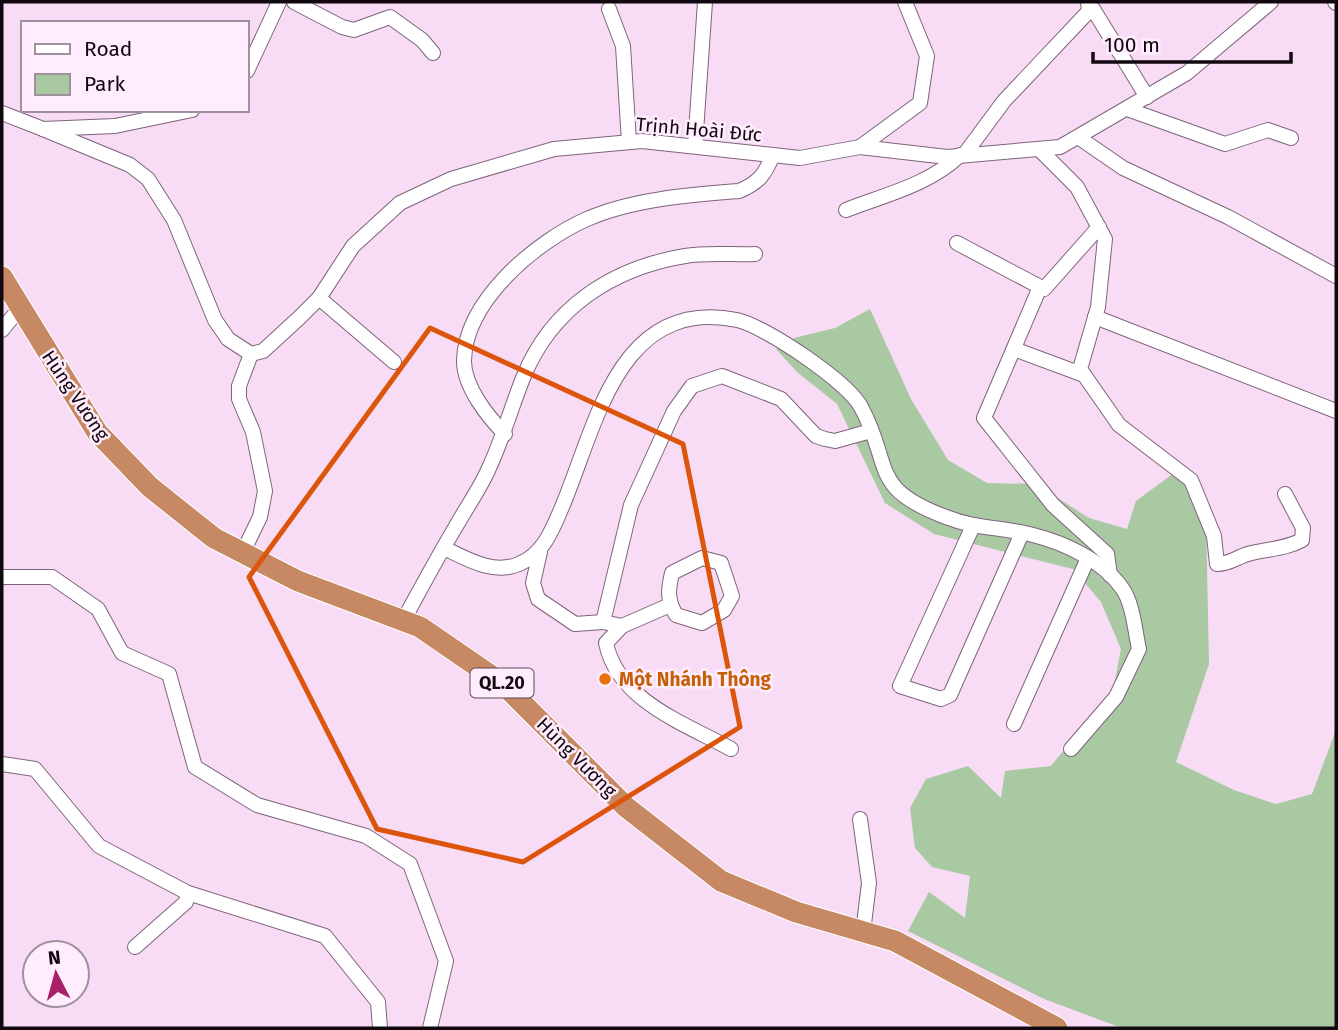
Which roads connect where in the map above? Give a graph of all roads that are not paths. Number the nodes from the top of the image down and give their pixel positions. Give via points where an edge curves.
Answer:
1 (279, 2) edge
2 (294, 2) edge
3 (705, 2) edge
4 (905, 2) edge
5 (1271, 2) edge
6 (1093, 6) edge
7 (609, 9) dead end
8 (433, 53) dead end
9 (248, 69) edge
10 (1147, 97) junction
11 (1127, 109) junction
12 (182, 112) edge
13 (2, 113) edge
14 (43, 129) junction
15 (1078, 137) junction
16 (1291, 138) dead end
17 (629, 142) junction
18 (695, 146) junction
19 (860, 147) junction
20 (1039, 149) junction
21 (773, 155) junction
22 (962, 155) junction
23 (846, 210) dead end
24 (1099, 227) junction
25 (957, 243) dead end
26 (755, 254) dead end
27 (1336, 276) edge
28 (2, 277) edge
29 (1040, 287) junction
30 (319, 298) junction
31 (19, 309) junction
32 (1095, 317) junction
33 (2, 330) edge
34 (1014, 349) junction
35 (251, 355) junction
36 (394, 362) dead end
37 (1084, 375) junction
38 (1336, 411) edge
39 (872, 431) junction
40 (505, 434) junction
41 (1285, 494) dead end
42 (972, 528) junction
43 (1022, 533) junction
44 (444, 548) junction
45 (243, 552) junction
46 (540, 552) junction
47 (1088, 558) junction
48 (1110, 575) junction
49 (2, 577) edge
50 (670, 605) junction
51 (403, 621) junction
52 (603, 622) junction
53 (622, 626) junction
54 (1014, 724) dead end
55 (731, 749) dead end
56 (1071, 749) dead end
57 (2, 764) edge
58 (860, 819) dead end
59 (188, 893) junction
60 (863, 932) junction
61 (135, 947) dead end
62 (380, 1028) edge
63 (430, 1028) edge
64 (1057, 1028) edge

1 - 9 street
2 - 8 street via 354,30 390,17
3 - 18 street
4 - 19 street, Trịnh Hoài Đức via 927,56 920,103
5 - 10 street via 1187,73
6 - 10 street
6 - 22 street via 1004,101
7 - 17 street via 623,46
10 - 11 street
11 - 15 street
11 - 16 street via 1225,144 1268,130
12 - 14 street via 116,126
13 - 14 street
14 - 35 street via 130,165 149,179 174,220 215,320 228,340
15 - 20 street via 1060,147
15 - 27 street via 1123,168 1228,216
17 - 18 street, Trịnh Hoài Đức
17 - 30 street, Trịnh Hoài Đức via 554,149 451,178 400,203 353,246
18 - 21 street, Trịnh Hoài Đức
19 - 21 street, Trịnh Hoài Đức via 800,158
19 - 22 street
20 - 22 street
20 - 24 street via 1077,187
21 - 40 street via 764,176 751,186 649,202 588,219 539,246 509,272 470,334 464,363 485,414
22 - 23 street via 926,179
24 - 29 street via 1044,289
24 - 32 street via 1105,239
25 - 29 street
26 - 40 street via 688,256 646,265 616,276 580,298 540,344
28 - 31 highway, Hùng Vương / QL.20
29 - 34 street
30 - 35 street, Trịnh Hoài Đức via 263,351
30 - 36 street
31 - 33 street
31 - 45 highway, Hùng Vương / QL.20 via 97,432 150,487 214,538
32 - 37 street via 1080,369
32 - 38 street
34 - 37 street
34 - 48 street via 984,418 1054,505 1107,554
35 - 45 street via 239,399 253,432 265,491 260,517
37 - 41 street via 1119,425 1191,480 1214,536 1217,564 1302,540 1303,528
39 - 42 street via 885,477 899,492 924,509
39 - 46 street via 860,404 844,387 775,336 739,321 680,322 654,334 627,358 604,394 581,461
39 - 52 street via 835,441 825,439 816,436 781,399 722,376 692,386 674,411 631,505
40 - 44 street
42 - 43 street
42 - 43 street via 900,686 942,699 950,695
43 - 47 street
44 - 46 street via 478,565 498,567 517,565
44 - 51 street
45 - 51 highway, Hùng Vương / QL.20 via 298,581
46 - 52 street via 533,583 538,598 575,624
47 - 48 street
47 - 54 street
48 - 56 street via 1124,589 1139,649 1116,697
49 - 63 street via 52,577 98,609 122,653 169,674 195,767 257,805 366,836 410,864 446,961
50 - 50 street via 667,590 672,573 702,558 721,563 732,596 724,610 702,623 676,615
50 - 53 street
51 - 60 highway, Hùng Vương / QL.20 via 503,684 626,807 721,881 796,912
52 - 53 street
53 - 55 street via 606,643 610,662 636,696
57 - 59 street via 35,769 99,846
58 - 60 street via 869,883
59 - 61 street via 186,902
59 - 62 street via 326,936 378,1002
60 - 64 highway, Hùng Vương / QL.20 via 895,942

